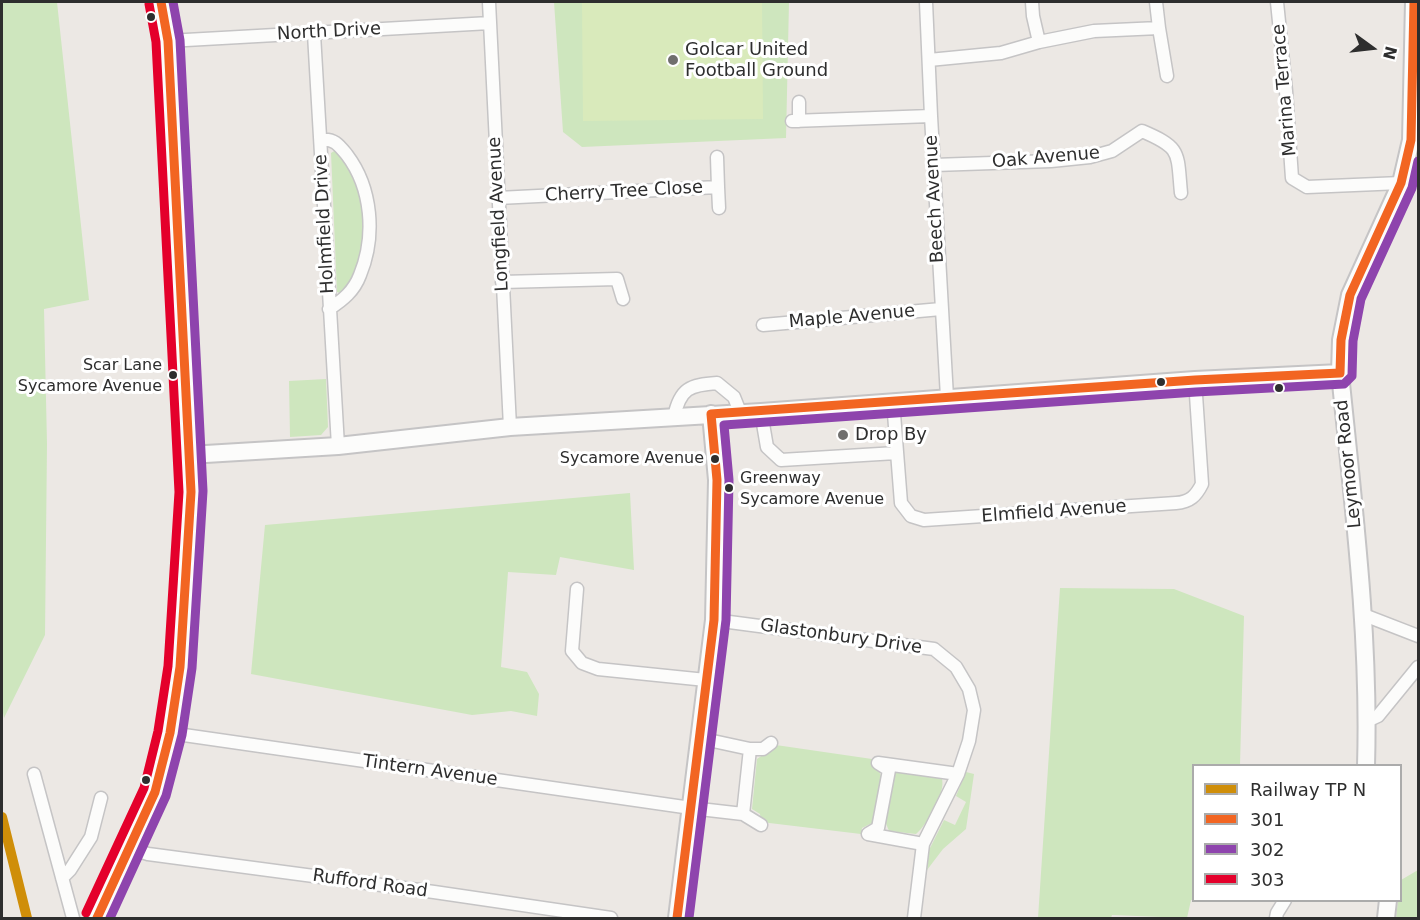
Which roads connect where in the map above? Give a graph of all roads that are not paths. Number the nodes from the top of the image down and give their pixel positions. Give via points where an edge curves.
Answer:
1 (161, 2) edge
2 (489, 2) edge
3 (926, 2) edge
4 (1032, 2) edge
5 (1156, 2) edge
6 (1277, 2) edge
7 (1414, 2) edge
8 (490, 23) junction
9 (1159, 28) junction
10 (314, 34) junction
11 (168, 41) junction
12 (1039, 42) junction
13 (929, 60) junction
14 (1167, 76) dead end
15 (798, 102) dead end
16 (930, 116) junction
17 (321, 140) junction
18 (1415, 140) edge
19 (717, 156) dead end
20 (934, 165) junction
21 (1401, 183) junction
22 (718, 187) junction
23 (1180, 193) dead end
24 (498, 198) junction
25 (720, 208) dead end
26 (502, 282) junction
27 (623, 299) dead end
28 (329, 309) junction
29 (941, 309) junction
30 (763, 326) dead end
31 (1340, 372) junction
32 (1195, 380) junction
33 (947, 397) junction
34 (893, 401) junction
35 (740, 412) junction
36 (761, 412) junction
37 (711, 414) junction
38 (674, 417) junction
39 (510, 427) junction
40 (338, 446) junction
41 (896, 453) junction
42 (189, 455) junction
43 (577, 589) dead end
44 (1364, 615) junction
45 (714, 620) junction
46 (1419, 636) edge
47 (1419, 667) edge
48 (706, 680) junction
49 (1366, 716) junction
50 (170, 734) junction
51 (699, 738) junction
52 (771, 743) dead end
53 (750, 749) junction
54 (1366, 764) edge
55 (34, 774) dead end
56 (958, 774) junction
57 (101, 798) dead end
58 (691, 808) junction
59 (743, 814) junction
60 (760, 825) dead end
61 (923, 844) junction
62 (129, 848) junction
63 (62, 878) junction
64 (1284, 902) edge
65 (1388, 902) edge
66 (73, 918) edge
67 (97, 918) edge
68 (611, 918) edge
69 (677, 918) edge
70 (914, 918) edge
71 (1276, 918) edge
72 (1386, 918) edge

1 - 11 main road
2 - 8 street, Longfield Avenue
3 - 13 street, Beech Avenue
4 - 12 street
5 - 9 street
6 - 21 street, Marina Terrace via 1292,178 1307,187
7 - 18 street, Leymoor Road
8 - 10 street, North Drive
8 - 24 street, Longfield Avenue
9 - 12 street via 1094,31
9 - 14 street
10 - 11 street, North Drive
10 - 17 street, Holmfield Drive
11 - 42 main road
12 - 13 street via 1001,53
13 - 16 street, Beech Avenue
15 - 16 street via 795,121
16 - 20 street, Beech Avenue
17 - 28 street, Holmfield Drive
17 - 28 street, Holmfield Drive via 337,142 359,175 369,223 360,276 351,291
18 - 21 street, Leymoor Road
19 - 22 street, Cherry Tree Close
20 - 23 street, Oak Avenue via 1090,157 1112,151 1142,131 1165,141 1178,155
20 - 29 street, Beech Avenue
21 - 31 street, Leymoor Road via 1350,296 1341,340
22 - 24 street, Cherry Tree Close
22 - 25 street
24 - 26 street, Longfield Avenue
26 - 27 street via 617,279
26 - 39 street, Longfield Avenue
28 - 40 street, Holmfield Drive
29 - 30 street, Maple Avenue
29 - 33 street, Beech Avenue
31 - 32 street
31 - 44 street, Leymoor Road
32 - 33 street
32 - 41 street, Elmfield Avenue via 1202,484 1195,497 1183,503 924,520 911,516 901,503
33 - 34 street
34 - 36 street
34 - 41 street, Elmfield Avenue
35 - 36 street
35 - 37 street
35 - 38 street via 734,397 717,383 696,384 677,402
36 - 41 street via 767,447 782,460
37 - 38 street
37 - 45 street via 717,480
38 - 39 street
39 - 40 street
40 - 42 street
42 - 50 main road via 188,574
43 - 48 street via 572,651 582,663 598,669
44 - 46 street
44 - 49 street, Leymoor Road
45 - 48 street
45 - 56 street, Glastonbury Drive via 934,649 956,666 969,689 974,710
47 - 49 street via 1378,716
48 - 51 street
49 - 54 street, Leymoor Road
50 - 58 street, Tintern Avenue
50 - 62 main road via 155,792
51 - 53 street
51 - 58 street
52 - 53 street
53 - 59 street
55 - 63 street
56 - 61 street, Glastonbury Drive
56 - 61 street via 878,763 889,770 878,828 867,834
57 - 63 street via 91,837
58 - 59 street, Tintern Avenue
58 - 69 street
59 - 60 street
61 - 70 street, Glastonbury Drive
62 - 67 main road
62 - 68 street, Rufford Road via 148,854
63 - 66 street
64 - 71 street
65 - 72 street

